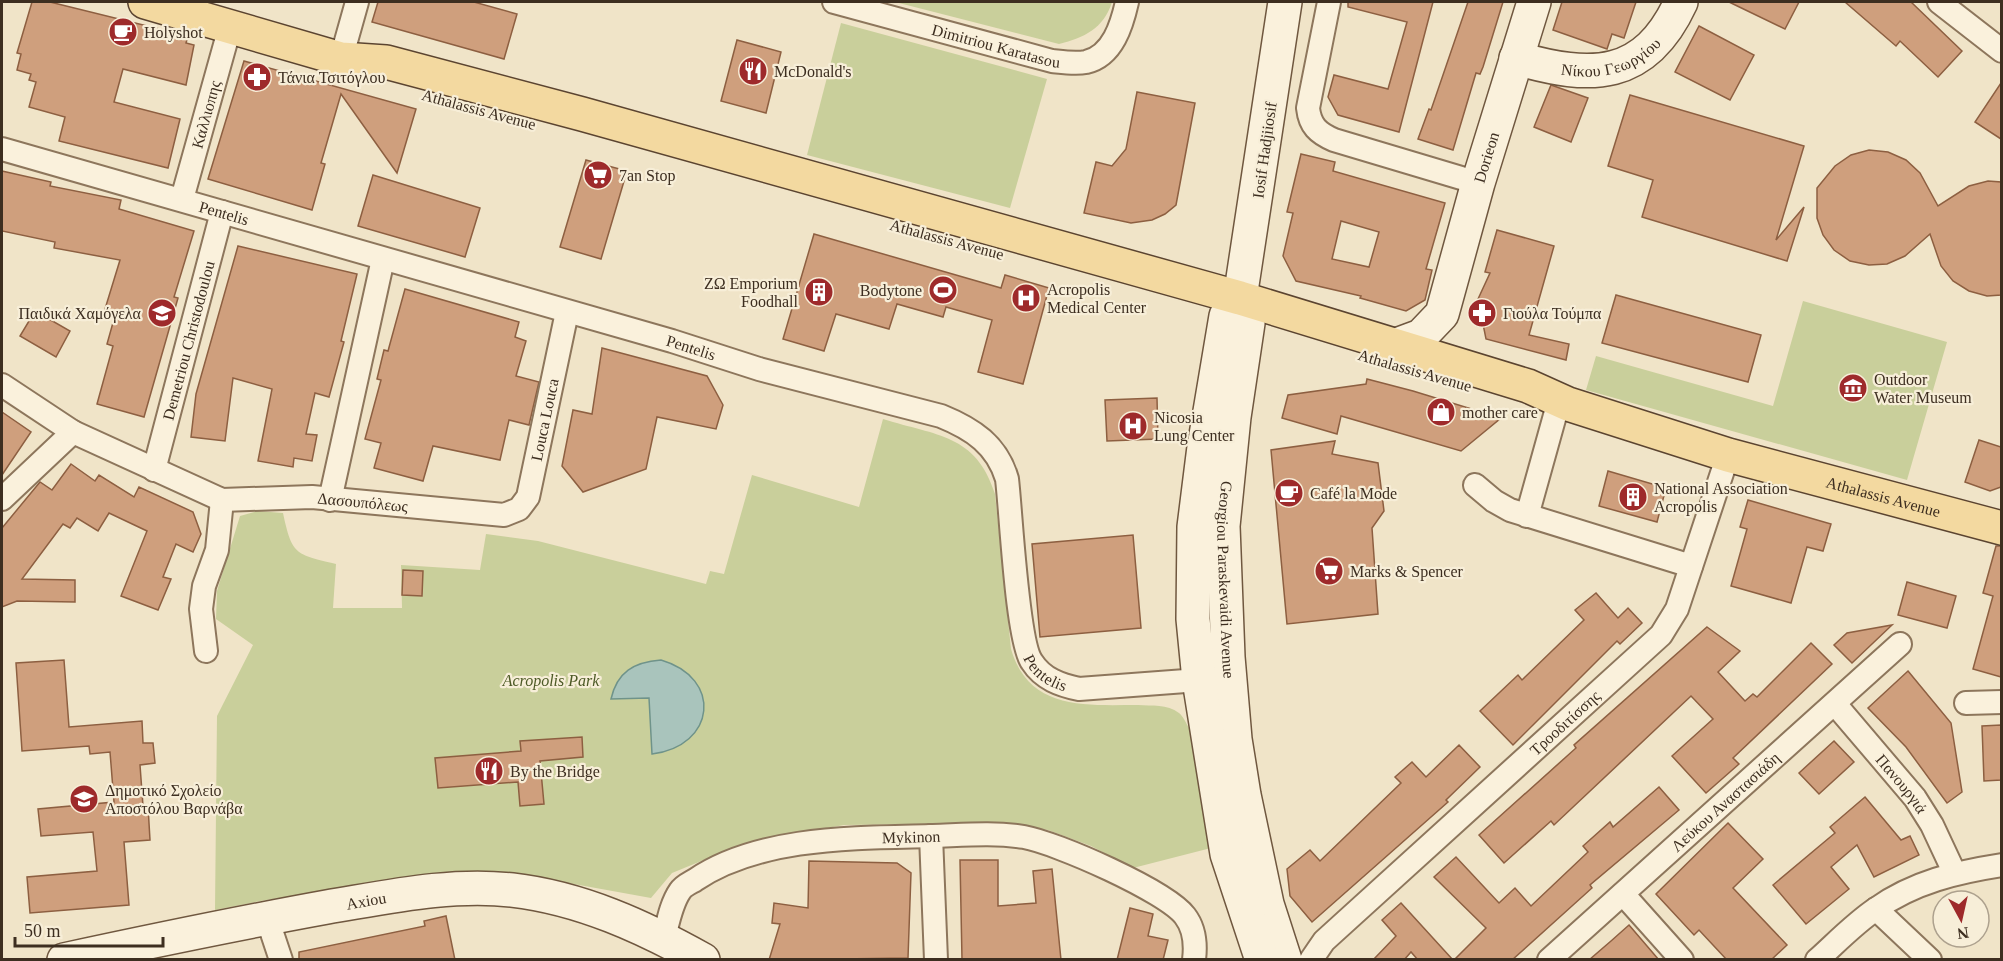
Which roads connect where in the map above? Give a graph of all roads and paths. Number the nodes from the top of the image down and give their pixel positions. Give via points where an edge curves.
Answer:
1 (145, 2) edge
2 (357, 2) edge
3 (834, 2) edge
4 (1127, 2) edge
5 (1285, 2) edge
6 (1329, 2) edge
7 (1534, 2) edge
8 (1681, 2) edge
9 (1940, 2) edge
10 (230, 27) junction
11 (2001, 51) edge
12 (1516, 58) junction
13 (341, 59) junction
14 (2, 149) edge
15 (1478, 183) junction
16 (182, 199) junction
17 (222, 212) junction
18 (383, 259) junction
19 (567, 312) junction
20 (1238, 312) junction
21 (1442, 314) junction
22 (1394, 346) junction
23 (1472, 369) junction
24 (2, 385) edge
25 (1559, 401) junction
26 (73, 432) junction
27 (1728, 454) junction
28 (154, 470) junction
29 (1475, 485) dead end
30 (2, 500) edge
31 (222, 500) junction
32 (330, 500) junction
33 (504, 514) joint
34 (1527, 516) junction
35 (2001, 528) edge
36 (1691, 566) junction
37 (1900, 644) dead end
38 (206, 651) dead end
39 (1199, 680) junction
40 (2001, 702) edge
41 (1966, 703) dead end
42 (1835, 705) junction
43 (931, 836) junction
44 (2001, 865) edge
45 (1954, 872) junction
46 (1623, 894) junction
47 (1876, 909) junction
48 (267, 918) junction
49 (664, 938) junction
50 (1324, 941) junction
51 (1275, 952) edge
52 (80, 958) edge
53 (281, 960) edge
54 (703, 960) edge
55 (936, 960) edge
56 (1194, 960) edge
57 (1311, 960) edge
58 (1550, 960) edge
59 (1682, 960) edge
60 (1817, 960) edge
61 (1930, 960) edge

1 - 10 main road, Athalassis Avenue
2 - 13 street
3 - 4 street, Dimitriou Karatasou via 1052,61 1087,62 1106,50 1117,35
5 - 20 main road, Iosif Hadjiiosif
6 - 15 street via 1309,99 1311,124 1317,132
7 - 12 main road, Dorieon
8 - 12 main road, Νίκου Γεωργίου via 1661,37 1643,55 1626,64 1590,70
9 - 11 street
10 - 13 main road, Athalassis Avenue
10 - 16 street, Καλλιοπης
12 - 15 main road, Dorieon
13 - 20 main road, Athalassis Avenue via 386,62 451,79
14 - 16 street, Pentelis
15 - 21 main road, Dorieon
16 - 17 street, Pentelis
17 - 18 street, Pentelis
17 - 28 street, Demetriou Christodoulou
18 - 19 street, Pentelis
18 - 32 street
19 - 33 street, Louca Louca via 528,497 519,509
19 - 39 street, Pentelis via 958,423 995,450 1004,466 1023,633 1031,662 1046,677 1079,689
20 - 22 main road, Athalassis Avenue
20 - 25 main road, Athalassis Avenue via 1522,399
20 - 39 main road, Georgiou Paraskevaidi Avenue via 1204,447 1194,527 1193,619
20 - 51 main road, Georgiou Paraskevaidi Avenue via 1234,417 1224,515 1225,608 1235,739
21 - 22 main road, Dorieon via 1421,336
21 - 23 main road via 1452,352
22 - 23 main road, Athalassis Avenue
23 - 25 main road, Athalassis Avenue via 1528,386
24 - 26 street, Δασουπόλεως
25 - 27 main road, Athalassis Avenue
25 - 34 street
26 - 28 street, Δασουπόλεως
26 - 30 street
27 - 35 main road, Athalassis Avenue
27 - 36 street, Τροοδιτίσσης
28 - 31 street, Δασουπόλεως
29 - 34 street via 1502,507
31 - 32 street, Δασουπόλεως
31 - 38 street via 217,550 204,586 201,609
32 - 33 street, Δασουπόλεως
34 - 36 street
36 - 50 street, Τροοδιτίσσης via 1677,609 1652,645
37 - 42 street, Λεύκου Αναστασιάδη
39 - 51 main road, Georgiou Paraskevaidi Avenue via 1227,854
40 - 41 street
42 - 45 street, Πανουργιά via 1919,804
42 - 46 street, Λεύκου Αναστασιάδη
43 - 49 street, Mykinon via 843,838 738,859 704,873 681,889
43 - 55 street
43 - 56 street, Mykinon via 1003,834 1045,842 1076,854 1167,899 1184,915 1195,938
44 - 45 street
45 - 47 street
46 - 58 street, Λεύκου Αναστασιάδη
46 - 59 street
47 - 60 street
47 - 61 street
48 - 49 main road, Axiou via 378,898 488,888 561,899
48 - 52 main road, Axiou
48 - 53 street
49 - 54 main road, Axiou
50 - 51 street
50 - 57 street, Τροοδιτίσσης

